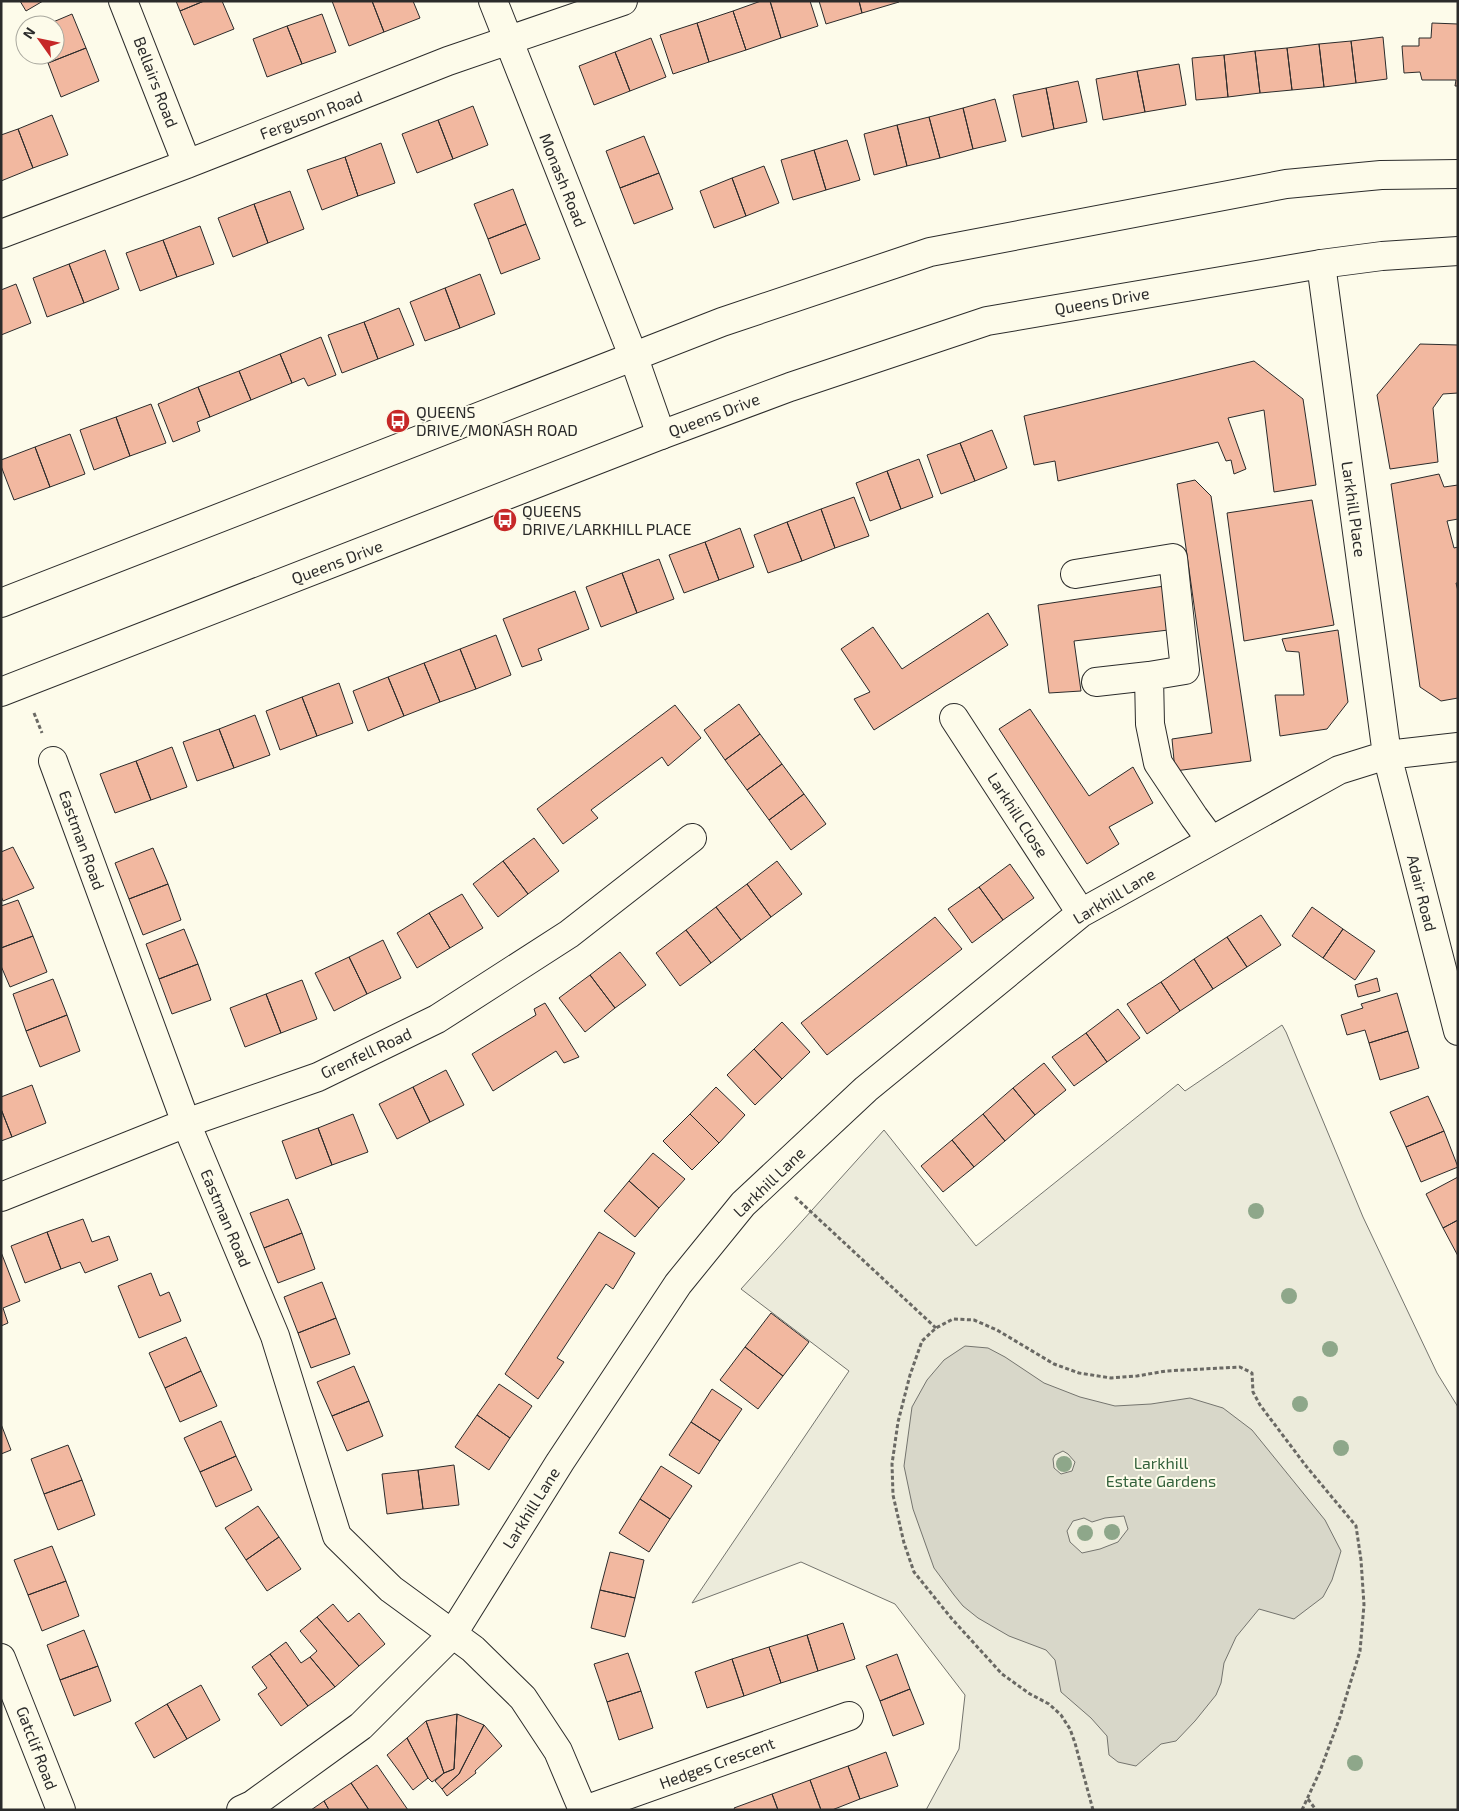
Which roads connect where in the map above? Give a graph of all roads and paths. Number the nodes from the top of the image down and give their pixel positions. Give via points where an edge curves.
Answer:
1 (123, 1) edge
2 (493, 1) edge
3 (623, 1) edge
4 (507, 40) junction
5 (187, 164) junction
6 (1458, 174) edge
7 (1, 234) edge
8 (1458, 251) edge
9 (1321, 264) junction
10 (634, 358) junction
11 (660, 435) junction
12 (1075, 574) dead end
13 (1, 603) edge
14 (1149, 676) junction
15 (1096, 682) dead end
16 (12, 688) edge
17 (954, 718) dead end
18 (1458, 747) edge
19 (1388, 755) junction
20 (53, 761) joint
21 (692, 838) dead end
22 (1211, 840) junction
23 (1081, 913) junction
24 (1458, 1031) edge
25 (186, 1123) junction
26 (774, 1175) junction
27 (1, 1197) edge
28 (936, 1328) junction
29 (452, 1635) junction
30 (1, 1658) edge
31 (849, 1716) dead end
32 (1308, 1799) junction
33 (61, 1810) edge
34 (242, 1810) edge
35 (584, 1810) edge
36 (1093, 1810) edge
37 (1302, 1810) edge
38 (1316, 1810) edge

1 - 5 main road, Bellairs Road
2 - 4 main road, Monash Road
3 - 4 main road, Ferguson Road
4 - 5 main road, Ferguson Road
4 - 10 main road, Monash Road
5 - 7 main road, Ferguson Road
6 - 10 main road via 1381,175 1286,184 930,252 722,322
8 - 9 main road, Queens Drive
9 - 11 main road, Queens Drive via 987,321
9 - 19 main road, Larkhill Place
10 - 11 main road, Monash Road
10 - 13 main road
11 - 16 main road, Queens Drive
12 - 14 main road via 1172,558 1185,670
14 - 15 main road
14 - 22 main road via 1150,724 1158,763
16 - 20 path
17 - 23 main road, Larkhill Close
18 - 19 main road, Larkhill Lane
19 - 22 main road, Larkhill Lane via 1339,770
19 - 24 main road, Adair Road
20 - 25 main road, Eastman Road
21 - 25 main road, Grenfell Road via 569,934 437,1019 318,1077
22 - 23 main road, Larkhill Lane
23 - 26 main road, Larkhill Lane via 866,1089
25 - 27 main road, Grenfell Road
25 - 29 main road, Eastman Road via 275,1336 337,1536 390,1589
26 - 28 path via 810,1213
26 - 29 main road, Larkhill Lane via 743,1204 678,1284 560,1462
28 - 32 path via 953,1319 974,1320 1054,1364 1080,1373 1111,1378 1240,1367 1252,1373 1253,1392 1260,1405 1356,1526 1360,1552 1364,1605 1360,1651 1340,1718
28 - 36 path via 922,1341 898,1422 892,1464 893,1495 904,1542 914,1572 982,1653 1002,1674 1049,1704 1061,1716 1075,1743
29 - 34 main road, Larkhill Lane via 360,1726
29 - 35 main road, Eastman Road via 473,1649 523,1698 558,1751
30 - 33 main road, Gatclif Road
31 - 35 main road, Hedges Crescent
32 - 37 path
32 - 38 path

